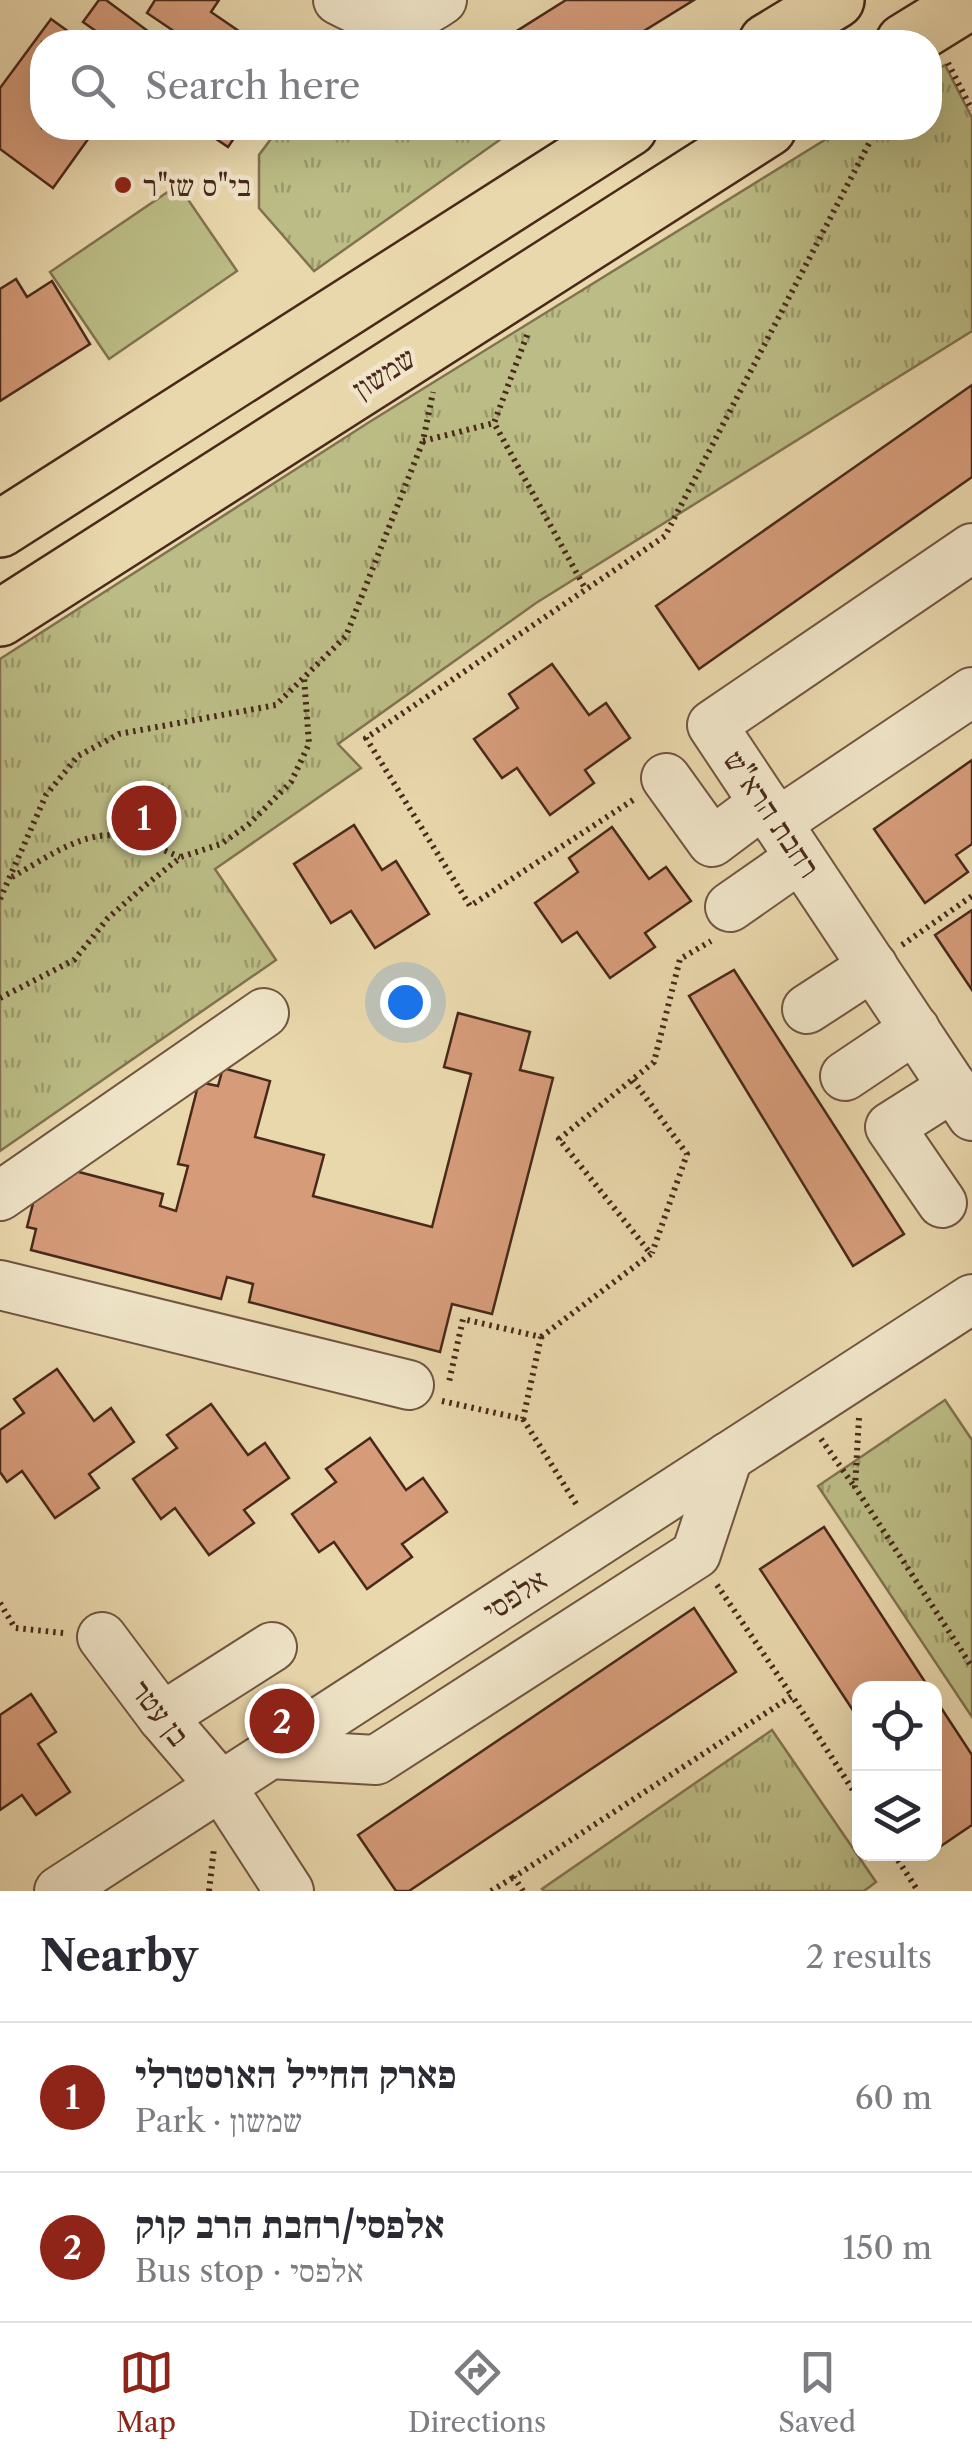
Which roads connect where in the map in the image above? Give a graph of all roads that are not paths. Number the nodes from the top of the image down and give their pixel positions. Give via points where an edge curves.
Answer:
1 (339, 0) edge
2 (442, 0) edge
3 (836, 0) edge
4 (968, 7) edge
5 (787, 30) edge
6 (926, 30) edge
7 (608, 140) edge
8 (749, 140) edge
9 (0, 529) edge
10 (972, 548) edge
11 (0, 618) edge
12 (972, 692) edge
13 (666, 778) road end
14 (781, 828) junction
15 (722, 923) road end
16 (872, 966) junction
17 (807, 1008) dead end
18 (264, 1013) dead end
19 (914, 1028) junction
20 (845, 1076) dead end
21 (962, 1101) edge
22 (0, 1196) edge
23 (942, 1203) dead end
24 (0, 1285) edge
25 (972, 1299) edge
26 (409, 1385) dead end
27 (728, 1457) junction
28 (102, 1637) road end
29 (272, 1647) dead end
30 (162, 1717) junction
31 (270, 1754) junction
32 (220, 1786) junction
33 (59, 1891) edge
34 (289, 1891) edge

1 - 2 street via 370,16 403,20
3 - 5 main road
4 - 6 main road
7 - 9 main road
8 - 11 main road, שמשון
10 - 14 street, רחבת הרא"ש via 712,725
12 - 14 street
13 - 14 street via 712,842
14 - 15 street
14 - 16 street, רחבת הרא"ש
16 - 17 street
16 - 19 street, רחבת הרא"ש
18 - 22 street
19 - 20 street
19 - 21 street, רחבת הרא"ש
21 - 23 street via 890,1127
24 - 26 street
25 - 27 street, אלפסי
27 - 31 street, אלפסי
27 - 31 street via 696,1554 376,1760
28 - 30 street, בן עטר
29 - 30 street
30 - 32 street, בן עטר
31 - 32 street, אלפסי
32 - 33 street, אלפסי
32 - 34 street, בן עטר

